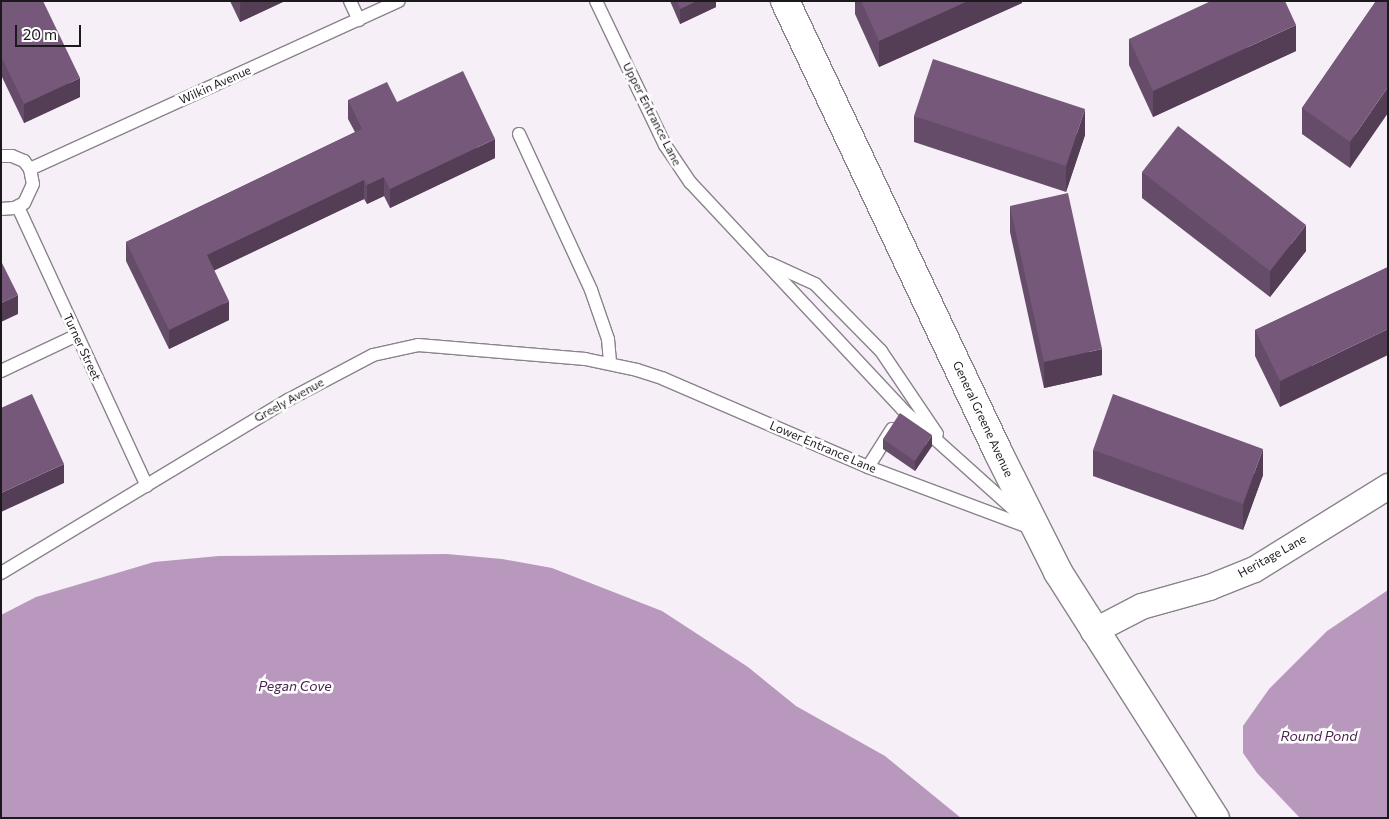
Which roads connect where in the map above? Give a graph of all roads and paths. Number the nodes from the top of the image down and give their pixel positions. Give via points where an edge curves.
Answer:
1 (350, 1) edge
2 (399, 1) edge
3 (596, 1) edge
4 (785, 1) edge
5 (359, 20) junction
6 (519, 134) dead end
7 (1, 156) edge
8 (30, 169) junction
9 (18, 207) junction
10 (1, 209) edge
11 (762, 260) junction
12 (77, 335) junction
13 (610, 363) junction
14 (1, 371) edge
15 (904, 410) junction
16 (948, 451) junction
17 (868, 467) junction
18 (147, 486) junction
19 (1388, 486) edge
20 (1036, 530) junction
21 (1, 573) edge
22 (1094, 631) junction
23 (1215, 818) edge

1 - 5 lane
2 - 5 lane, Wilkin Avenue
3 - 11 lane, Upper Entrance Lane via 675,164
4 - 20 street, General Greene Avenue
5 - 8 lane, Wilkin Avenue
6 - 13 lane via 591,290 608,339
7 - 8 lane via 17,158
8 - 9 lane via 32,191
9 - 10 lane
9 - 12 lane, Turner Street
11 - 15 lane, Upper Entrance Lane
11 - 16 lane, Upper Entrance Lane via 822,290 881,352
12 - 14 lane
12 - 18 lane, Turner Street
13 - 17 lane, Lower Entrance Lane via 664,379
13 - 18 lane, Greely Avenue via 442,345 395,348 288,400
15 - 16 lane, Upper Entrance Lane
15 - 17 lane
16 - 20 lane, Upper Entrance Lane
17 - 20 lane, Lower Entrance Lane
18 - 21 lane, Greely Avenue
19 - 22 street, Heritage Lane via 1254,569 1209,587 1141,606
20 - 22 street, General Greene Avenue
22 - 23 street, General Greene Avenue

